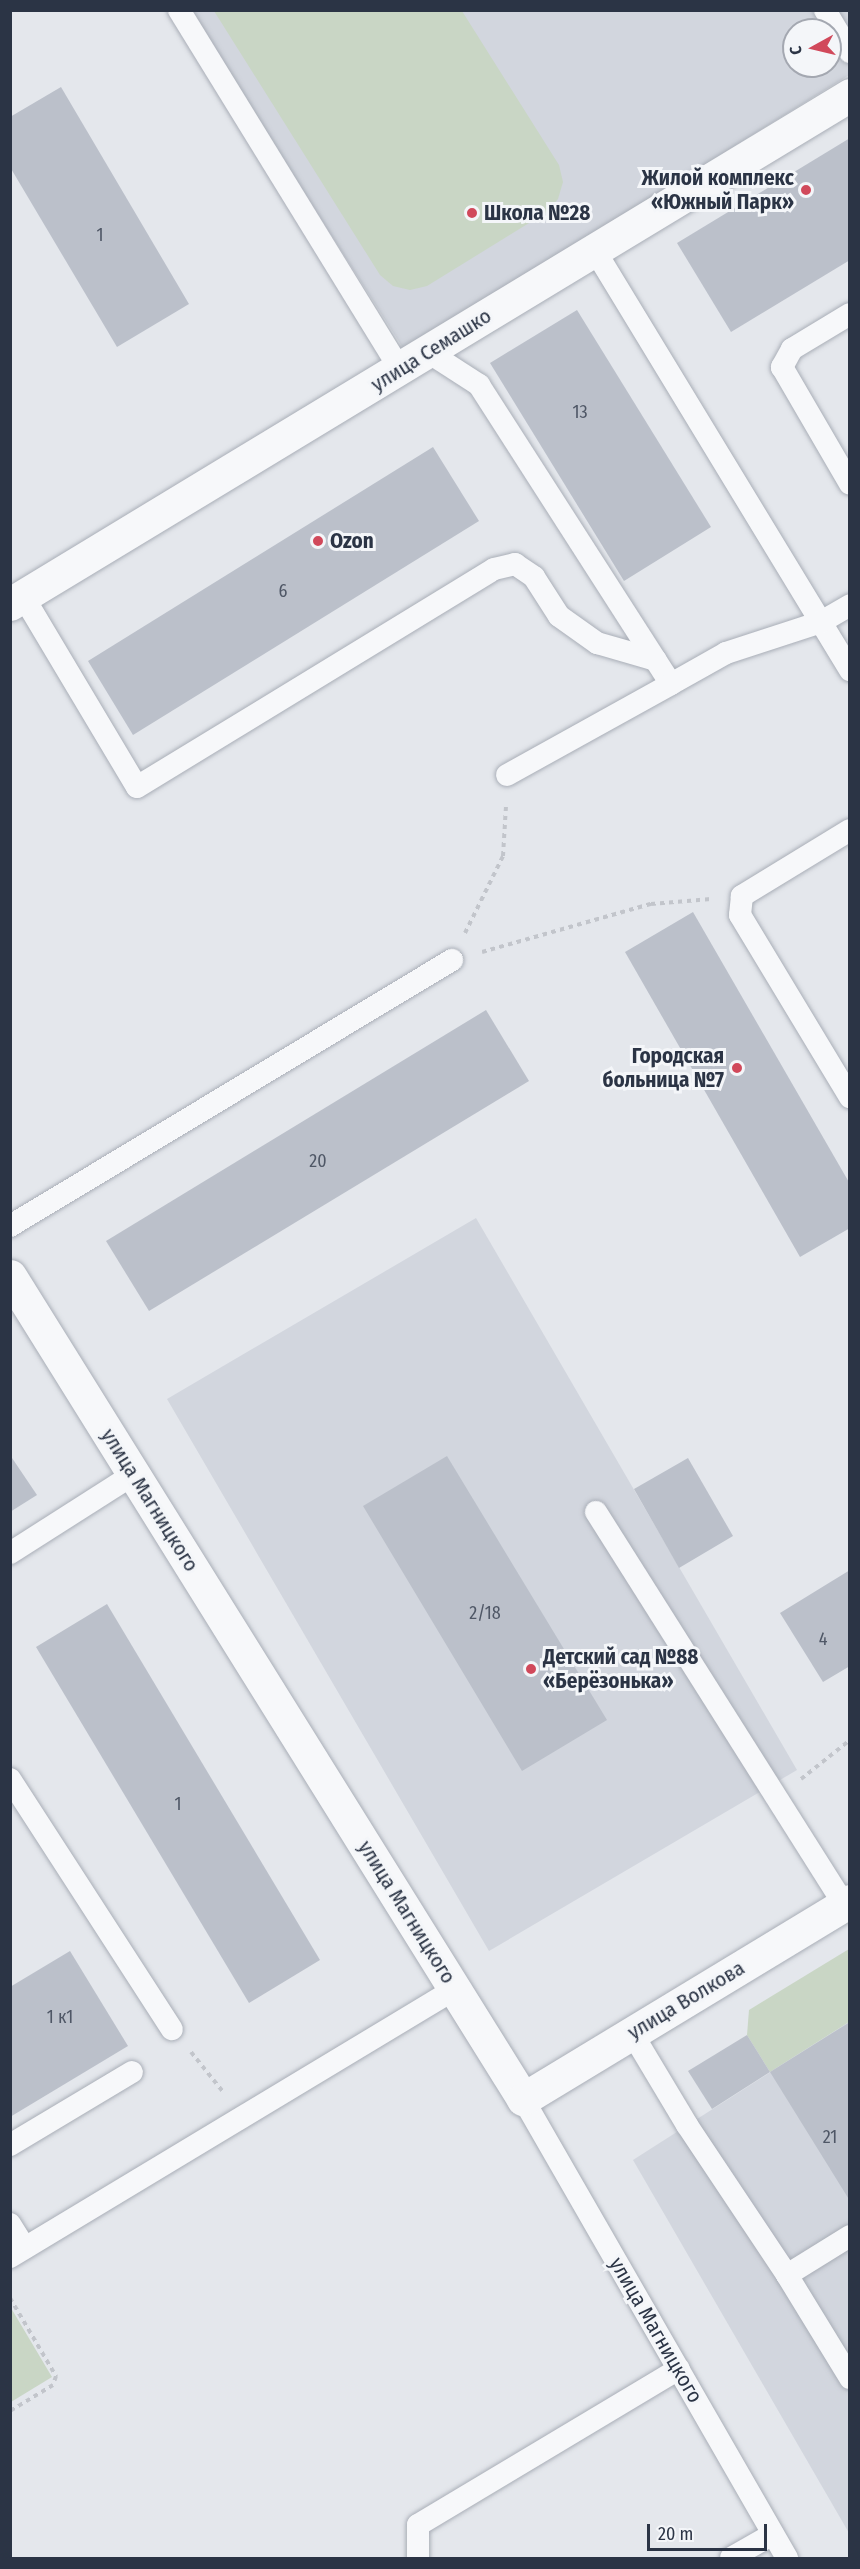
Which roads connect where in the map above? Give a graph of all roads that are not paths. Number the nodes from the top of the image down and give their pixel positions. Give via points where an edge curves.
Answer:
1 (179, 10) edge
2 (825, 10) edge
3 (849, 52) edge
4 (849, 95) edge
5 (594, 249) junction
6 (849, 314) edge
7 (428, 352) junction
8 (400, 369) junction
9 (849, 484) edge
10 (17, 600) edge
11 (849, 605) edge
12 (821, 622) junction
13 (656, 660) junction
14 (849, 670) edge
15 (671, 684) junction
16 (507, 774) road end
17 (849, 830) edge
18 (452, 960) road end
19 (849, 1097) edge
20 (10, 1226) edge
21 (10, 1276) edge
22 (134, 1474) junction
23 (596, 1512) dead end
24 (10, 1553) edge
25 (10, 1779) edge
26 (847, 1903) edge
27 (455, 1989) junction
28 (172, 2030) road end
29 (632, 2033) junction
30 (132, 2072) dead end
31 (523, 2099) junction
32 (10, 2145) edge
33 (10, 2224) edge
34 (849, 2236) edge
35 (18, 2253) edge
36 (787, 2275) junction
37 (679, 2369) junction
38 (849, 2378) edge
39 (773, 2534) junction
40 (418, 2559) edge
41 (730, 2559) edge
42 (787, 2559) edge

1 - 8 lane
2 - 3 lane
4 - 5 street, улица Семашко
5 - 7 street, улица Семашко
5 - 12 lane
6 - 9 lane via 792,349 782,367
7 - 8 street, улица Семашко
7 - 13 lane via 479,385
8 - 10 street, улица Семашко
10 - 13 lane via 137,787 494,569 515,564 534,577 560,616 597,643
11 - 12 lane
12 - 14 lane
12 - 15 lane via 726,653
13 - 15 lane
15 - 16 lane
17 - 19 lane via 835,835 741,896 740,915
18 - 20 lane
21 - 22 street, улица Магницкого
22 - 24 lane
22 - 27 street, улица Магницкого
23 - 26 lane
25 - 28 lane
26 - 29 street, улица Волкова
27 - 31 street, улица Магницкого
27 - 35 lane
29 - 31 street, улица Волкова
29 - 36 lane via 687,2125
30 - 32 lane
31 - 37 lane, улица Магницкого
33 - 35 lane
34 - 36 lane
36 - 38 lane
37 - 39 lane, улица Магницкого
37 - 40 lane via 418,2525
39 - 41 lane
39 - 42 lane, улица Магницкого

